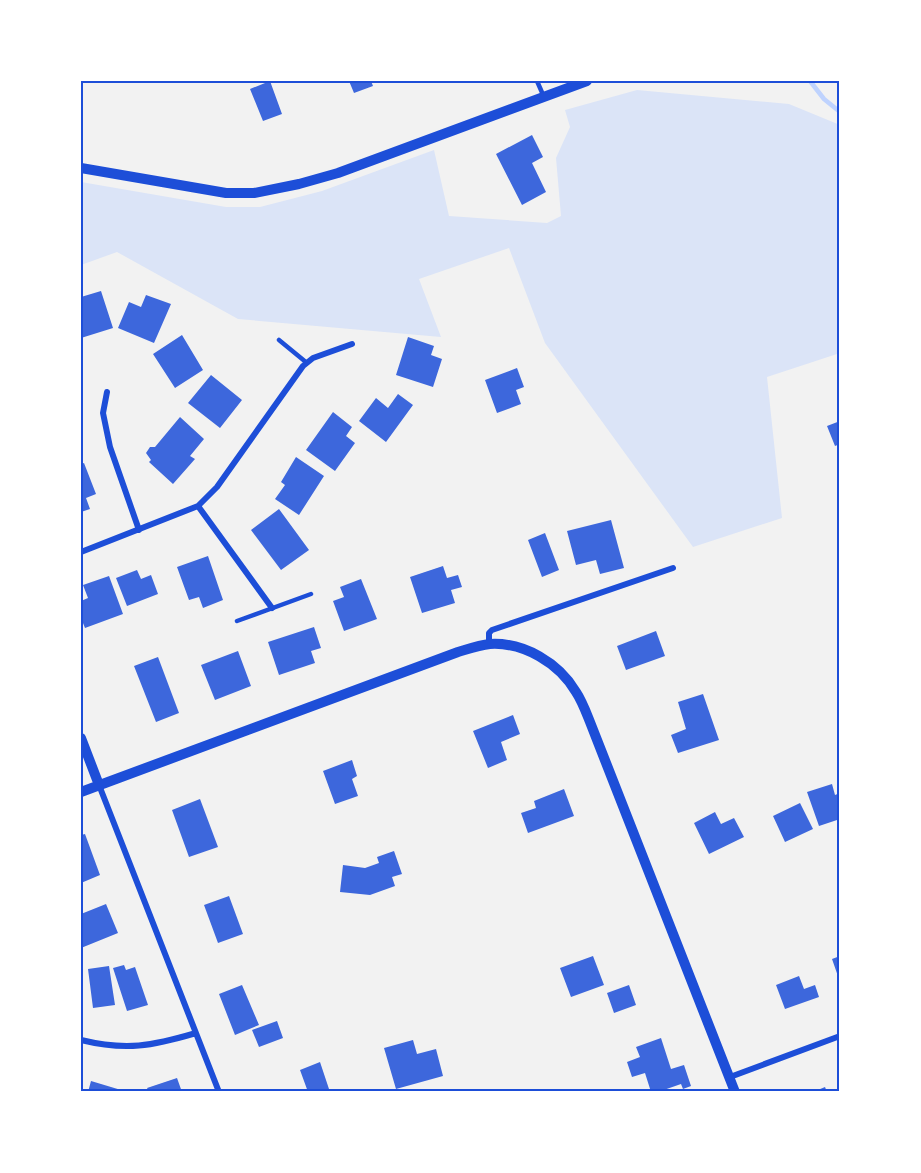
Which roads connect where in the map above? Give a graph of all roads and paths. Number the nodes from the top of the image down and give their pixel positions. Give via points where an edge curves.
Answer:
1 (537, 81) edge
2 (587, 81) edge
3 (544, 97) junction
4 (81, 168) edge
5 (279, 340) dead end
6 (352, 344) dead end
7 (307, 363) junction
8 (107, 392) dead end
9 (198, 506) junction
10 (139, 530) junction
11 (81, 552) edge
12 (673, 567) dead end
13 (311, 594) dead end
14 (272, 608) junction
15 (237, 621) dead end
16 (489, 644) junction
17 (81, 738) edge
18 (99, 785) junction
19 (81, 792) edge
20 (196, 1033) junction
21 (840, 1036) edge
22 (81, 1040) edge
23 (730, 1077) junction
24 (219, 1092) edge
25 (735, 1092) edge

1 - 3 lane
2 - 3 street
3 - 4 street via 338,173 254,193 226,193
5 - 7 lane
6 - 7 street
7 - 9 street via 217,487
8 - 10 street via 103,413 110,447
9 - 10 street
9 - 14 street
10 - 11 street
12 - 16 street via 492,630
13 - 14 lane
14 - 15 lane
16 - 18 street
16 - 23 street via 537,655 564,676 576,692
17 - 18 street
18 - 19 street
18 - 20 street
20 - 22 street via 145,1046 122,1047
20 - 24 street
21 - 23 street
23 - 25 street

